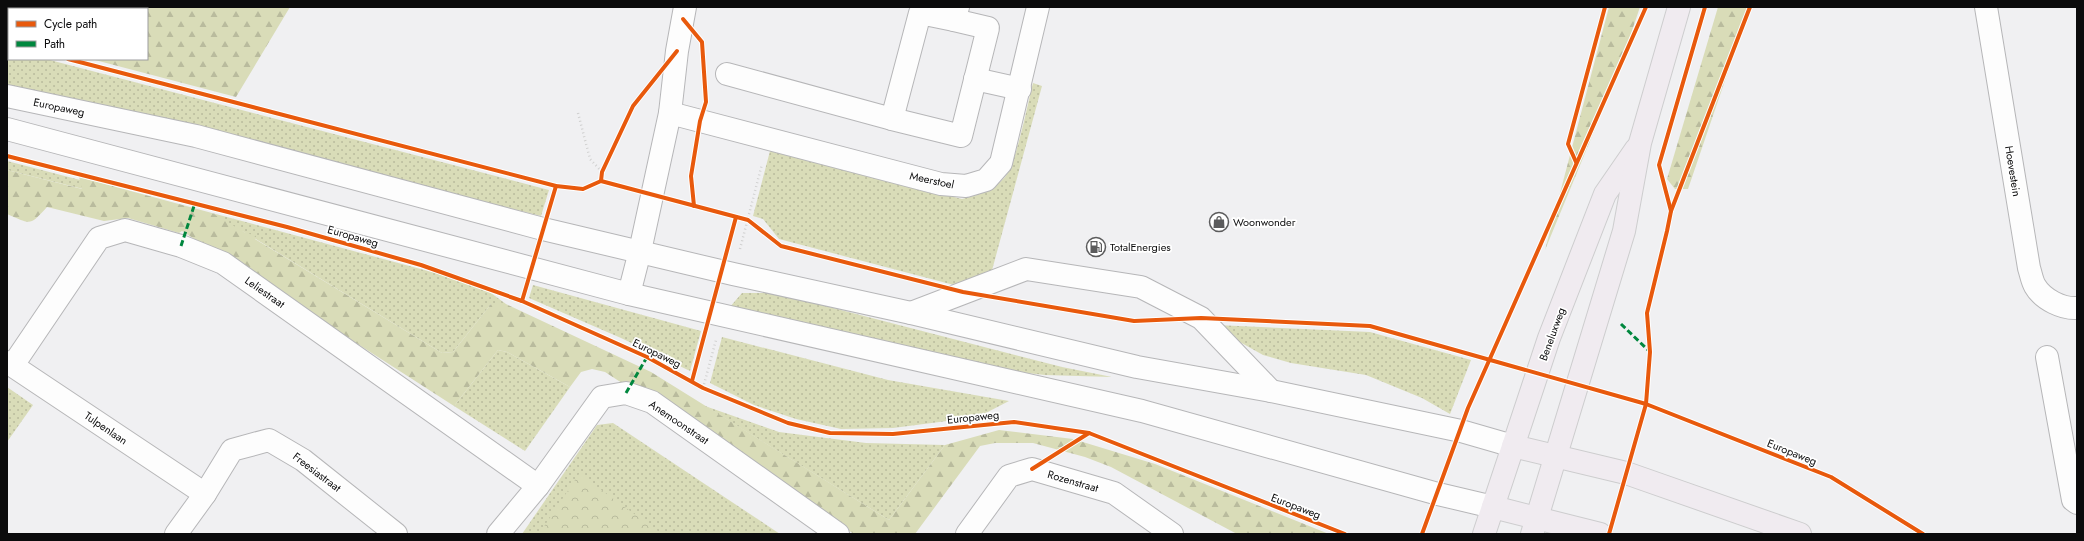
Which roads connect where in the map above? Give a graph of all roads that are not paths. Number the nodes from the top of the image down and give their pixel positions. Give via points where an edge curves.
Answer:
1 (685, 7) edge
2 (1038, 7) edge
3 (1679, 7) edge
4 (1986, 7) edge
5 (956, 14) edge
6 (727, 74) dead end
7 (975, 79) junction
8 (7, 96) edge
9 (1018, 98) junction
10 (670, 113) junction
11 (892, 119) junction
12 (7, 130) edge
13 (1640, 143) junction
14 (640, 251) junction
15 (629, 294) junction
16 (2077, 308) edge
17 (911, 312) junction
18 (2047, 357) dead end
19 (10, 363) edge
20 (1271, 391) junction
21 (1513, 446) junction
22 (1554, 457) junction
23 (538, 486) junction
24 (205, 494) junction
25 (2077, 503) edge
26 (1493, 507) junction
27 (1534, 526) edge
28 (176, 534) edge
29 (396, 534) edge
30 (498, 534) edge
31 (838, 534) edge
32 (967, 534) edge
33 (1172, 534) edge
34 (1484, 534) edge
35 (1600, 534) edge
36 (1800, 534) edge

1 - 10 street
2 - 9 street, Meerstoel
3 - 13 main road, Beneluxweg
4 - 16 street, Hoevestein via 2029,268 2036,287 2044,297 2069,309
5 - 7 street via 988,28
5 - 11 street via 920,13
6 - 11 street
7 - 9 street
7 - 11 street via 961,136
8 - 14 street, Europaweg via 196,136 543,229
9 - 10 street, Meerstoel via 1001,163 986,180 966,186 941,184
10 - 14 street
12 - 15 street, Europaweg
13 - 21 main road, Beneluxweg via 1605,194 1549,338
13 - 22 main road, Beneluxweg via 1624,231
14 - 15 street
14 - 17 street, Europaweg via 733,274
15 - 26 street, Europaweg via 1142,411
17 - 20 street, Europaweg via 1137,367
17 - 20 street via 1026,269 1141,287 1201,318
18 - 25 street via 2073,500
19 - 23 street, Leliestraat via 99,238 125,230 181,246 223,263
19 - 24 street, Tulpenlaan
20 - 21 street, Europaweg via 1461,431
21 - 22 main road
21 - 26 main road, Beneluxweg
22 - 27 main road, Beneluxweg
22 - 36 main road via 1626,473
23 - 30 street, Anemoonstraat
23 - 31 street, Anemoonstraat via 602,397 626,393 652,402
24 - 28 street, Freesiastraat
24 - 29 street, Freesiastraat via 232,450 270,440 303,460
26 - 27 main road
26 - 34 main road, Beneluxweg
27 - 35 main road
32 - 33 street, Rozenstraat via 1009,476 1032,469 1114,493

